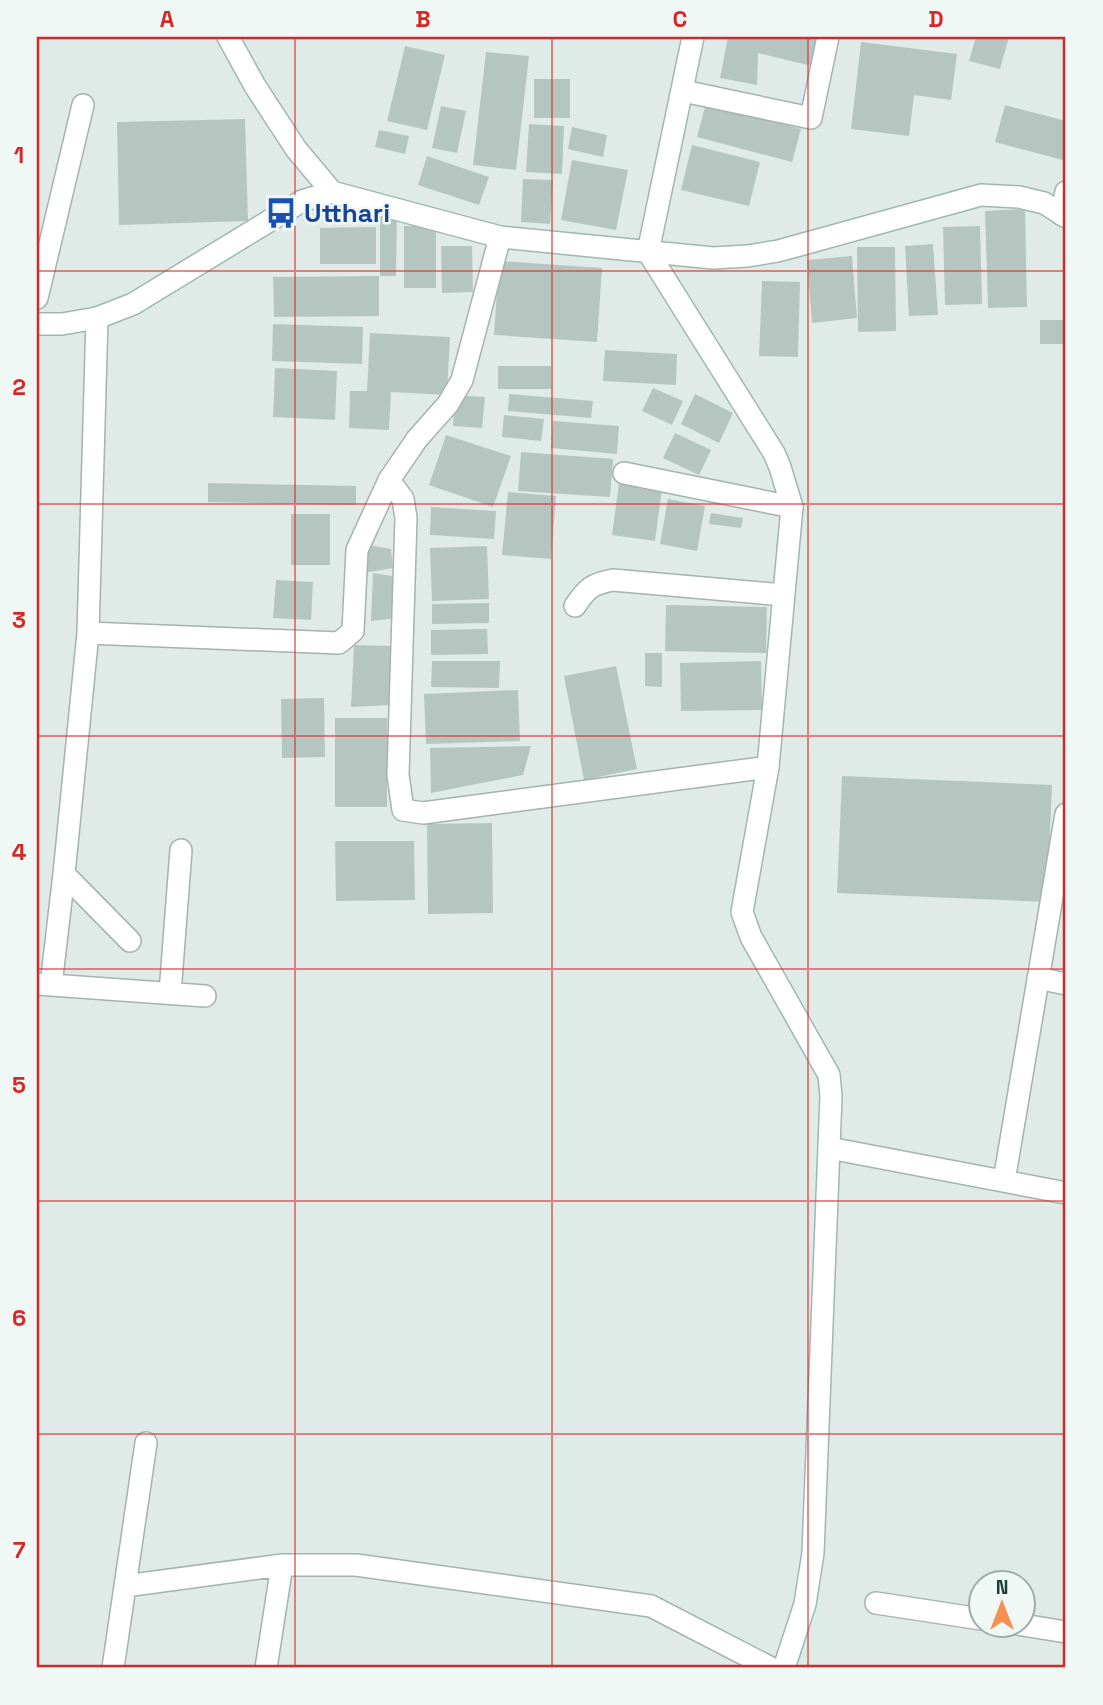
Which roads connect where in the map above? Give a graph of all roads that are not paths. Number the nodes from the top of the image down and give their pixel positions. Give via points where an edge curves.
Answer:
1 (228, 37) edge
2 (693, 37) edge
3 (828, 37) edge
4 (683, 91) junction
5 (83, 105) dead end
6 (332, 192) junction
7 (1066, 192) edge
8 (1064, 215) edge
9 (500, 237) junction
10 (648, 252) junction
11 (37, 298) edge
12 (97, 318) junction
13 (37, 324) edge
14 (624, 473) dead end
15 (389, 480) junction
16 (792, 507) junction
17 (783, 595) junction
18 (575, 606) dead end
19 (88, 633) junction
20 (768, 766) junction
21 (1066, 814) edge
22 (181, 849) dead end
23 (64, 874) junction
24 (131, 941) dead end
25 (1038, 978) junction
26 (44, 984) edge
27 (1066, 984) edge
28 (170, 993) junction
29 (205, 996) dead end
30 (828, 1148) junction
31 (1004, 1181) junction
32 (1066, 1193) edge
33 (146, 1443) dead end
34 (282, 1565) junction
35 (125, 1586) junction
36 (876, 1602) dead end
37 (967, 1617) edge
38 (1036, 1628) edge
39 (1066, 1632) edge
40 (113, 1668) edge
41 (266, 1668) edge
42 (771, 1668) edge
43 (785, 1668) edge

1 - 6 street via 296,149
2 - 4 street
3 - 4 street via 811,118
4 - 10 street
5 - 11 street
6 - 9 street
6 - 12 street via 302,201 133,304
7 - 8 street
8 - 10 street via 1044,203 981,195 778,251 713,258
9 - 10 street
9 - 15 street via 462,380
10 - 16 street via 774,453
12 - 13 street
12 - 19 street
14 - 16 street
15 - 19 street via 357,550 353,631 339,643
15 - 20 street via 403,499 406,517 398,775 403,810 423,813
16 - 17 street
17 - 18 street via 613,580 595,584
17 - 20 street
19 - 23 street
20 - 30 street via 742,912 751,937 828,1074
21 - 25 street
22 - 28 street
23 - 24 street
23 - 26 street
25 - 27 street
25 - 31 street
26 - 28 street
28 - 29 street
30 - 31 street
30 - 43 street via 813,1553 805,1604
31 - 32 street
33 - 35 street
34 - 35 street
34 - 41 street
34 - 42 street via 356,1565 651,1606
35 - 40 street
36 - 37 street
38 - 39 street

